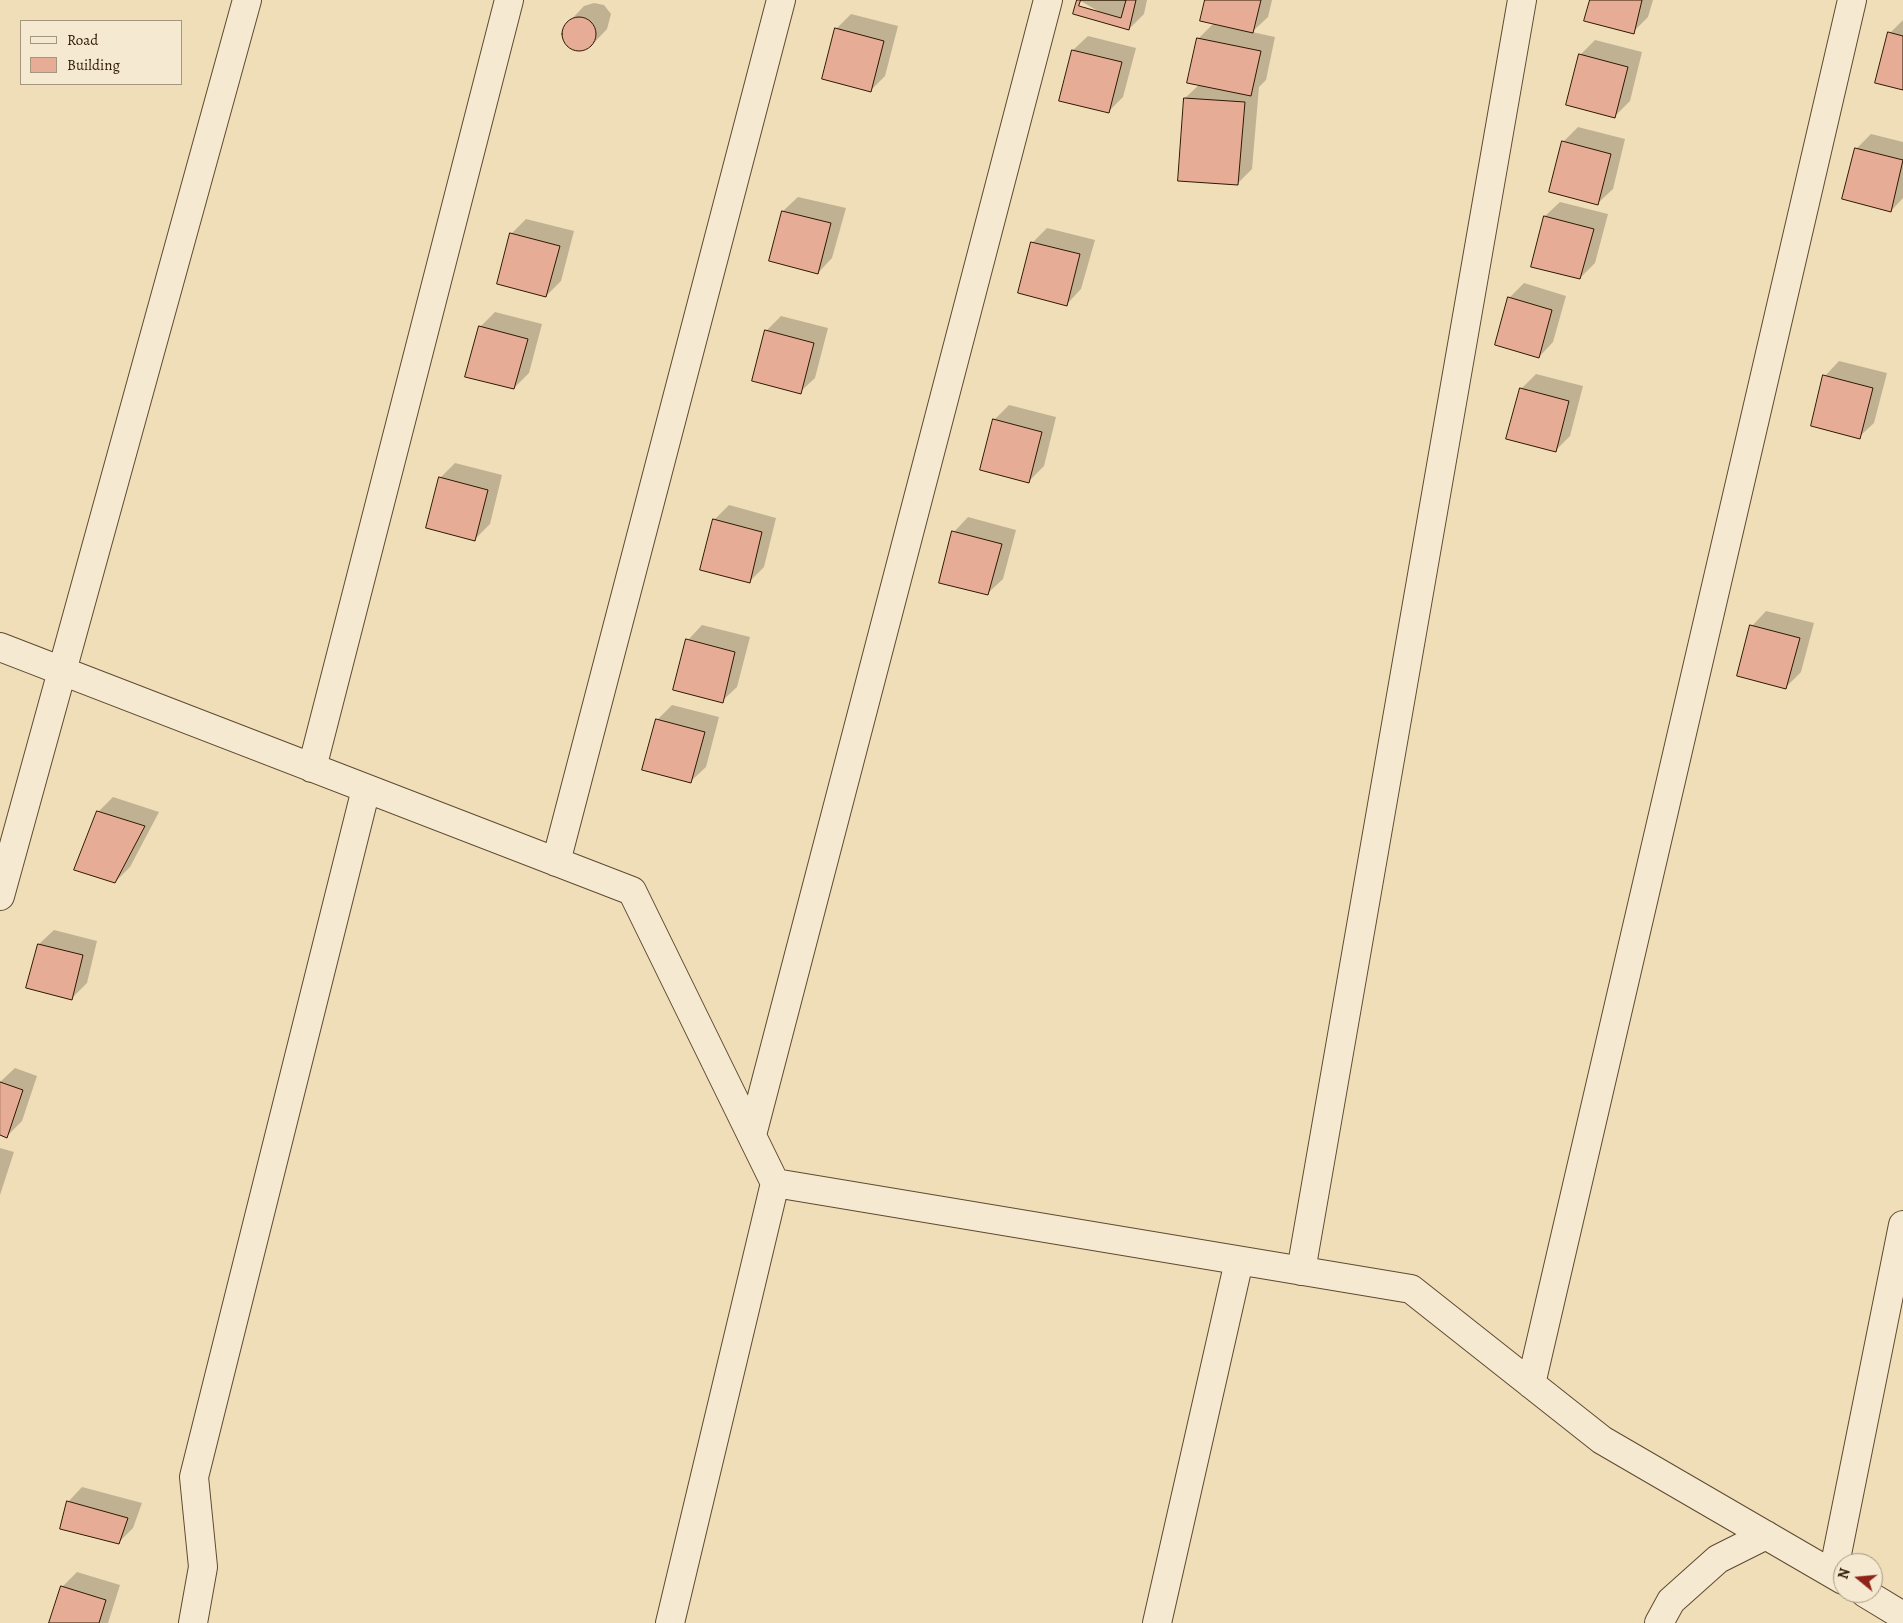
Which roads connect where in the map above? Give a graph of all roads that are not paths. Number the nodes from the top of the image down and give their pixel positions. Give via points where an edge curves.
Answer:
1 (247, 0) edge
2 (509, 0) edge
3 (780, 0) edge
4 (1048, 0) edge
5 (1522, 0) edge
6 (1852, 0) edge
7 (0, 648) edge
8 (62, 671) junction
9 (312, 768) junction
10 (366, 788) junction
11 (556, 862) junction
12 (0, 896) edge
13 (752, 1135) junction
14 (776, 1182) junction
15 (1903, 1226) edge
16 (1239, 1260) junction
17 (1301, 1271) junction
18 (1531, 1384) junction
19 (1766, 1535) junction
20 (1842, 1553) edge
21 (1833, 1574) edge
22 (1882, 1603) edge
23 (1903, 1616) edge
24 (193, 1623) edge
25 (670, 1623) edge
26 (1157, 1623) edge
27 (1659, 1623) edge

1 - 8 street
2 - 9 street
3 - 11 street
4 - 13 street
5 - 17 street
6 - 18 street
7 - 8 street
8 - 9 street
8 - 12 street
9 - 10 street
10 - 11 street
10 - 24 street via 194,1477 203,1567
11 - 13 street via 632,891
13 - 14 street
14 - 16 street
14 - 25 street
15 - 20 street
16 - 17 street
16 - 26 street
17 - 18 street via 1411,1289
18 - 19 street via 1602,1440
19 - 21 street
19 - 27 street via 1718,1559 1671,1601
22 - 23 street

